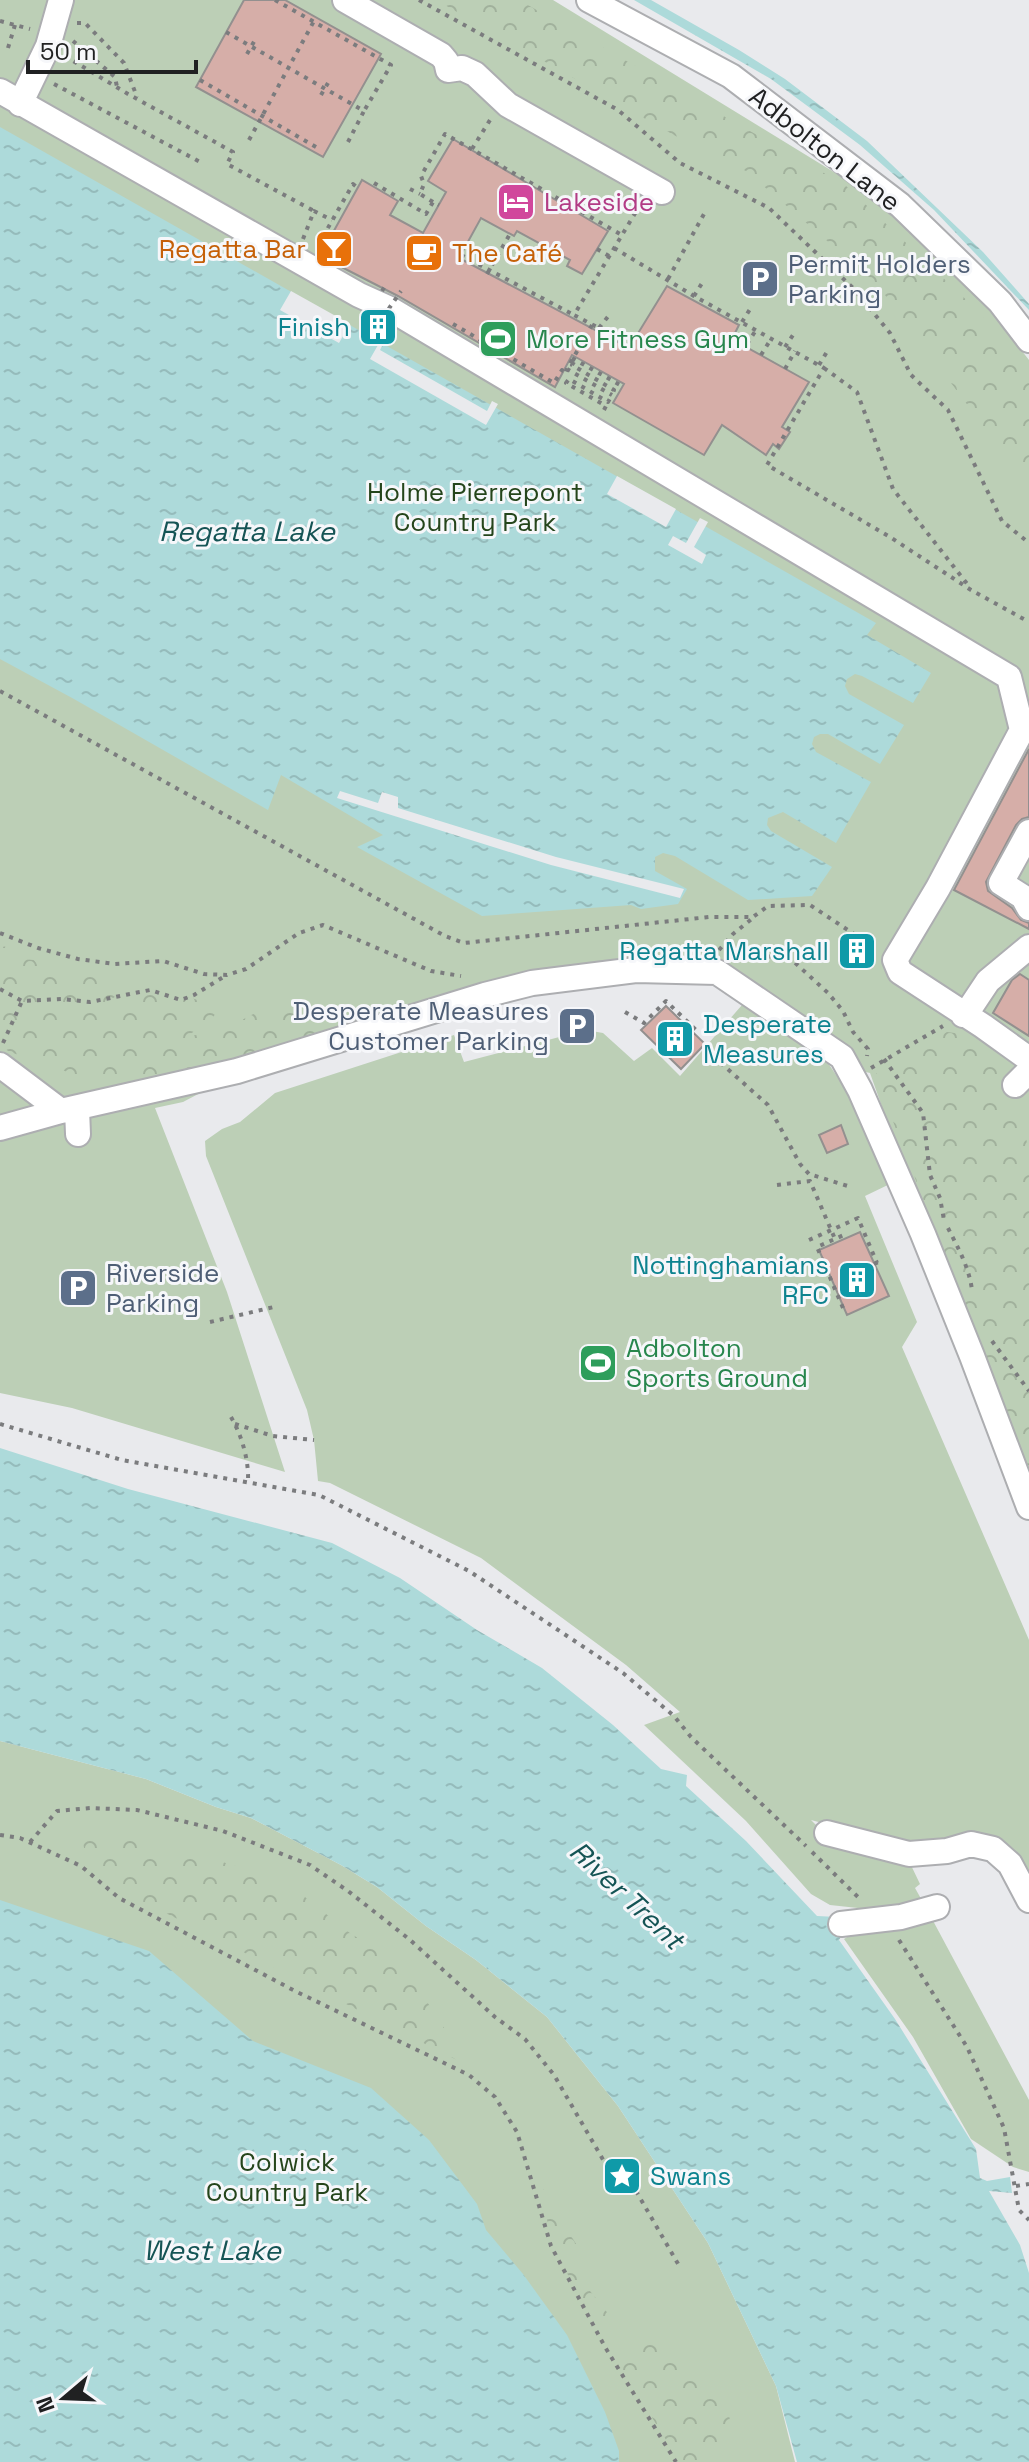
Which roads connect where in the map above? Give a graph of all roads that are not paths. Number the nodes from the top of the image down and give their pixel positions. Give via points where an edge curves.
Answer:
1 (61, 0) edge
2 (345, 0) edge
3 (589, 0) edge
4 (10, 98) edge
5 (656, 189) road end
6 (1029, 340) edge
7 (1029, 832) edge
8 (1029, 908) edge
9 (1029, 947) edge
10 (963, 1015) junction
11 (1029, 1059) edge
12 (0, 1065) edge
13 (69, 1110) junction
14 (0, 1128) edge
15 (78, 1134) dead end
16 (1029, 1507) edge
17 (827, 1833) dead end
18 (1029, 1900) edge
19 (937, 1907) dead end
20 (841, 1924) dead end

1 - 4 street via 51,36
2 - 5 street via 441,55 448,70 462,68 475,74 502,100
3 - 6 street, Adbolton Lane via 731,76 900,205 1000,302
4 - 10 street via 390,309 1009,677 1022,730 895,960 900,972
7 - 8 street via 1001,883 1023,897
9 - 10 street via 988,981
10 - 11 street
12 - 13 street
13 - 14 street
13 - 15 street
13 - 16 street via 237,1071 532,983 636,970 717,972 842,1057 923,1234
17 - 18 street via 909,1854 971,1844 993,1849 1010,1864
19 - 20 street

